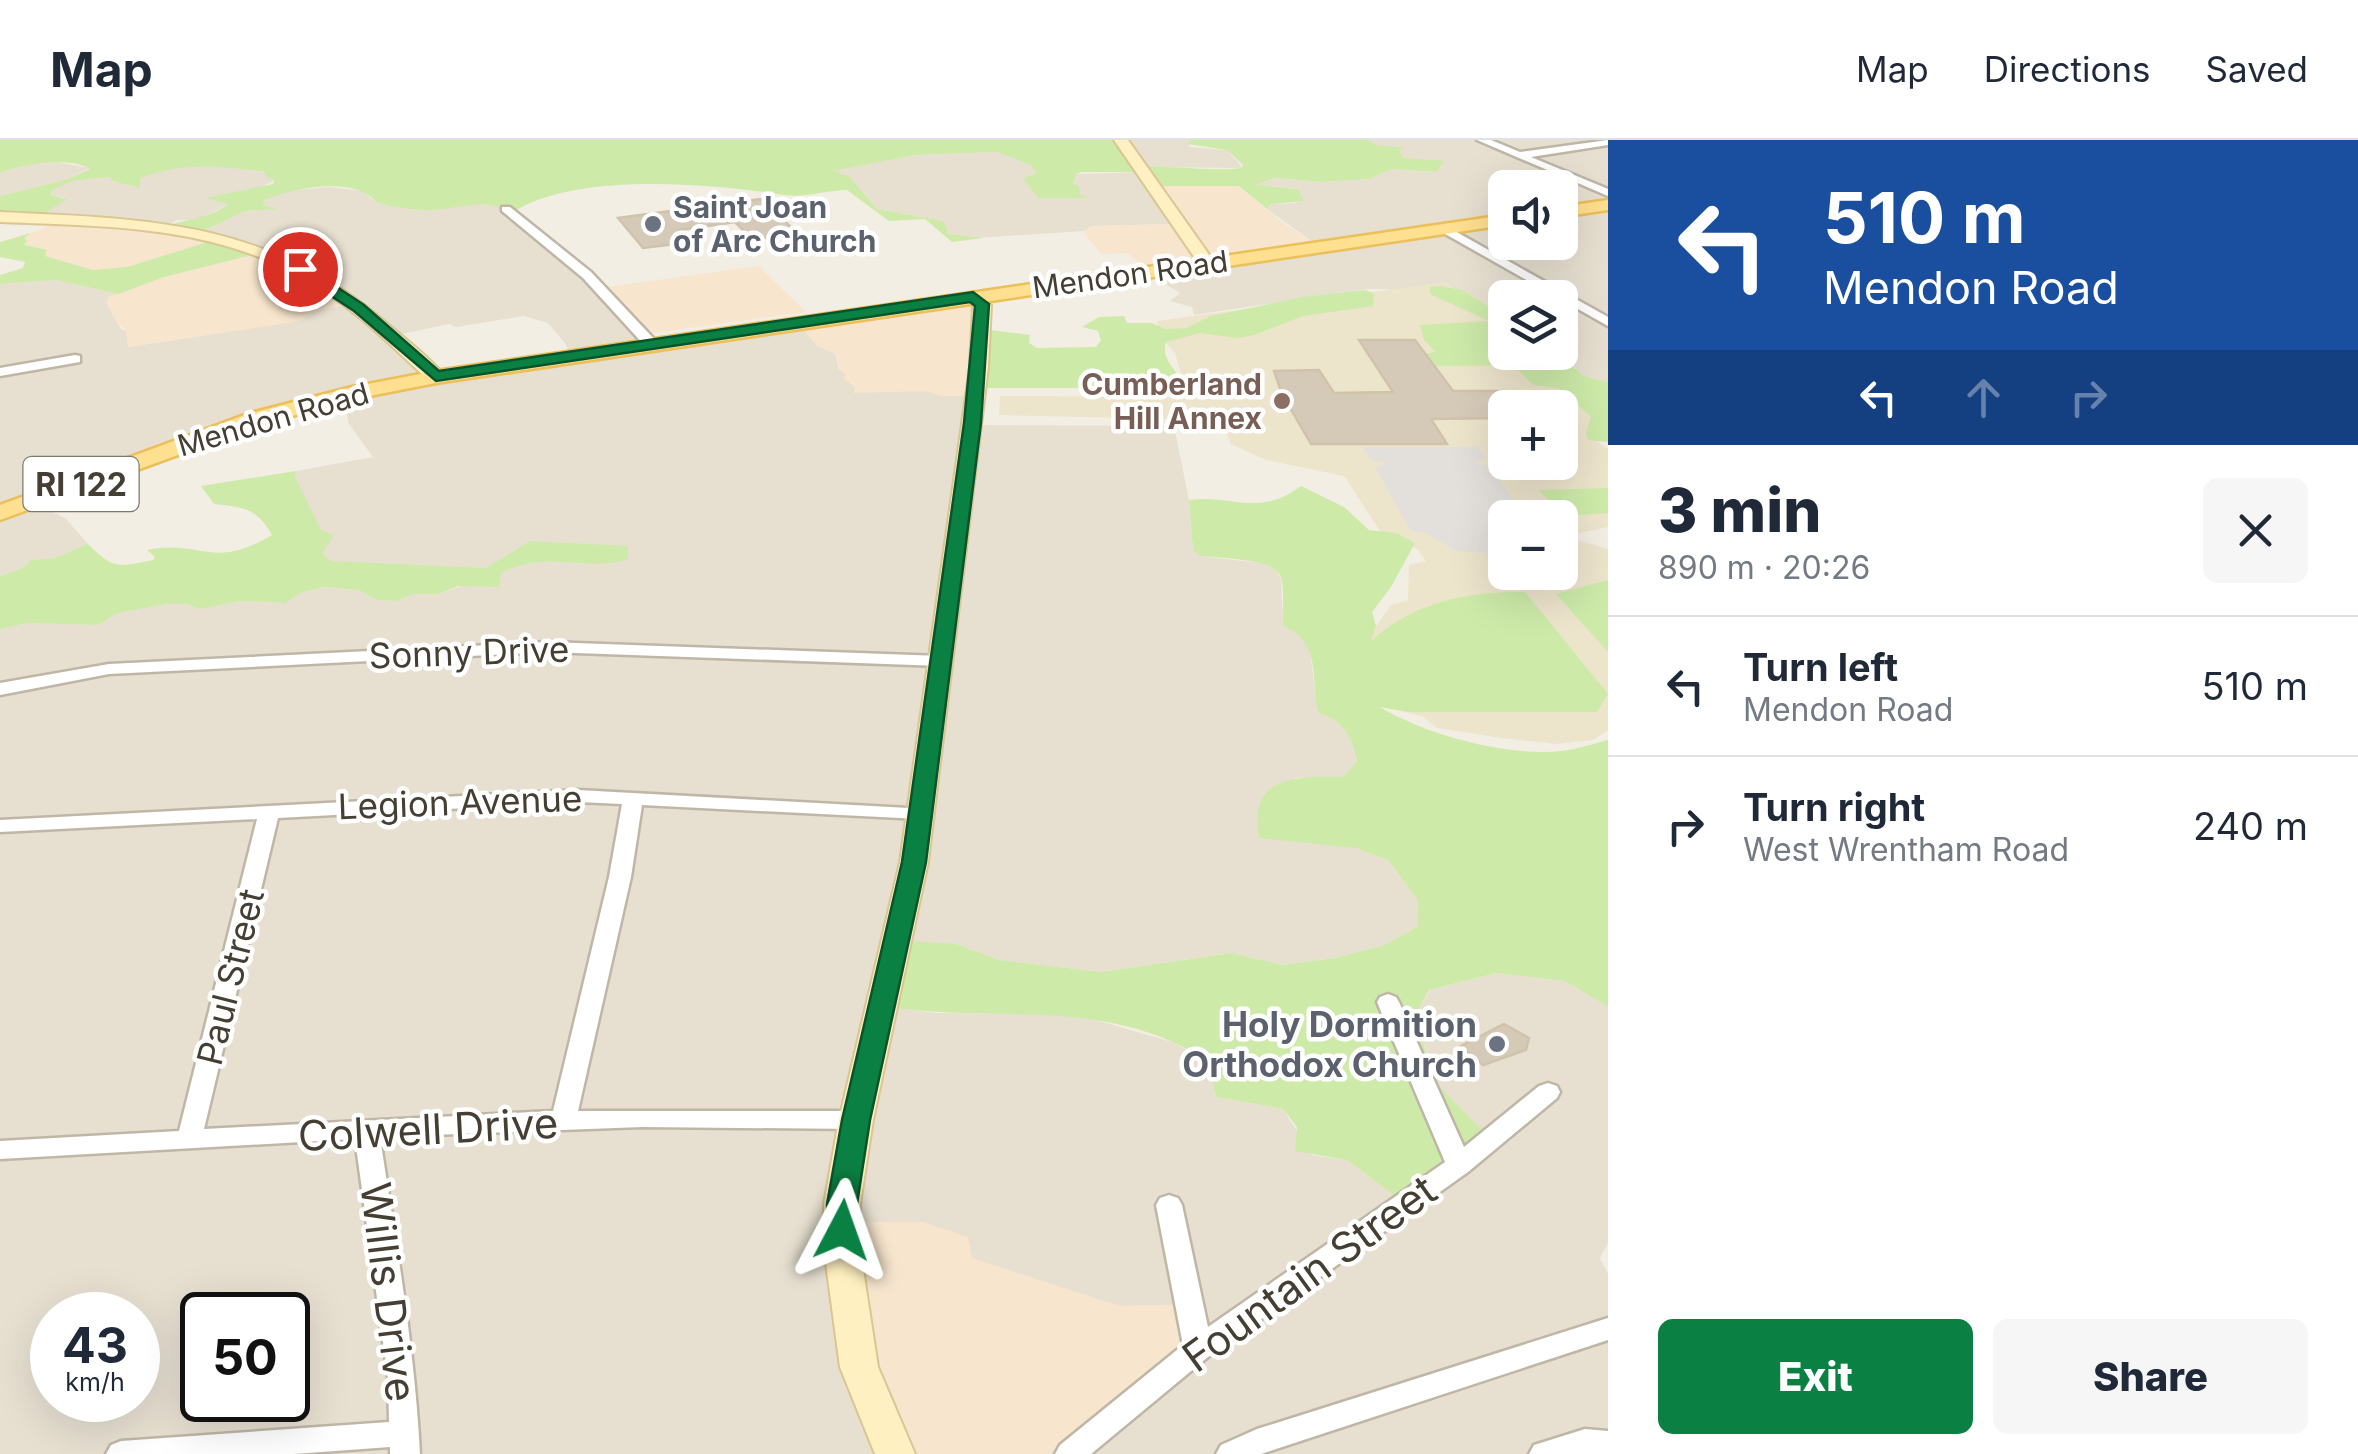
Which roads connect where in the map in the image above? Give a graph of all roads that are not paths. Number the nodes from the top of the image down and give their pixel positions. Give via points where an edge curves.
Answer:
1 (1122, 140) edge
2 (1482, 140) edge
3 (1608, 142) edge
4 (1518, 155) junction
5 (1608, 193) edge
6 (1608, 205) edge
7 (506, 209) dead end
8 (1578, 209) edge
9 (0, 218) edge
10 (1488, 223) edge
11 (1444, 229) junction
12 (1192, 243) junction
13 (1256, 256) junction
14 (1208, 263) junction
15 (973, 297) junction
16 (1608, 322) edge
17 (651, 344) junction
18 (75, 359) dead end
19 (0, 372) edge
20 (436, 376) junction
21 (0, 513) edge
22 (941, 661) junction
23 (0, 689) edge
24 (633, 798) junction
25 (269, 812) junction
26 (920, 813) junction
27 (0, 826) edge
28 (1388, 1002) dead end
29 (1548, 1092) dead end
30 (856, 1120) junction
31 (563, 1122) junction
32 (366, 1130) junction
33 (189, 1141) junction
34 (0, 1150) edge
35 (1459, 1165) junction
36 (1170, 1206) dead end
37 (1608, 1329) edge
38 (1198, 1349) junction
39 (406, 1444) edge
40 (1608, 1444) edge
41 (121, 1454) edge
42 (894, 1454) edge
43 (1070, 1454) edge
44 (1231, 1454) edge
45 (1544, 1454) edge

1 - 12 main road
2 - 4 street
3 - 4 street
4 - 5 street
6 - 8 main road
7 - 17 street via 586,275
9 - 20 main road via 174,232 255,250 321,281
10 - 11 main road, Mendon Road / RI 122
11 - 13 main road, Mendon Road / RI 122
11 - 16 street
12 - 13 main road
12 - 14 main road
13 - 14 main road, Mendon Road / RI 122
14 - 15 main road, Mendon Road / RI 122
15 - 17 main road, Mendon Road / RI 122
15 - 22 main road via 982,304 979,367
17 - 20 main road, Mendon Road / RI 122
18 - 19 street
20 - 21 main road, Mendon Road / RI 122 via 256,419
22 - 23 street, Sonny Drive via 548,647 108,668
22 - 26 main road
24 - 25 street, Legion Avenue via 483,798
24 - 26 street, Legion Avenue
24 - 31 street
25 - 27 street, Legion Avenue
25 - 33 street, Paul Street
26 - 30 main road
28 - 35 street
29 - 35 street, Fountain Street
30 - 31 street, Colwell Drive
30 - 42 main road via 842,1204 843,1256 859,1367
31 - 32 street, Colwell Drive
32 - 33 street, Colwell Drive
32 - 39 street, Willis Drive
33 - 34 street, Colwell Drive
35 - 38 street, Fountain Street
36 - 38 street
37 - 44 street
38 - 43 street, Fountain Street
39 - 41 street
40 - 45 street via 1586,1442

